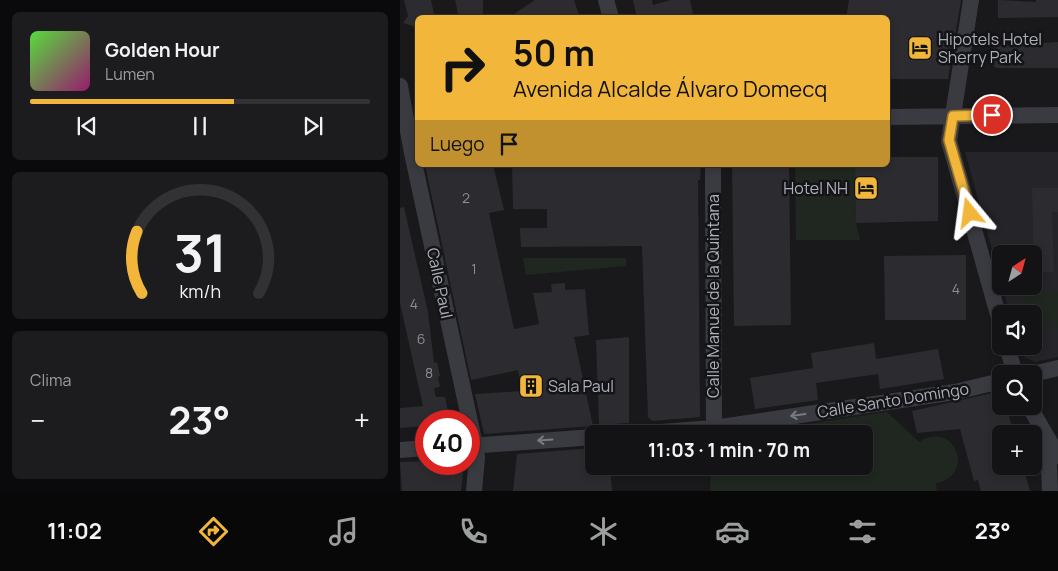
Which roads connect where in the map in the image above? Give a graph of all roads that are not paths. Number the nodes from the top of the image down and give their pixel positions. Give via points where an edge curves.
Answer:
1 (606, 0) edge
2 (971, 0) edge
3 (610, 15) edge
4 (400, 86) edge
5 (1058, 114) edge
6 (953, 116) junction
7 (890, 117) edge
8 (406, 122) edge
9 (415, 161) edge
10 (416, 167) edge
11 (713, 167) edge
12 (995, 305) edge
13 (1058, 368) edge
14 (1042, 372) edge
15 (992, 383) edge
16 (470, 410) edge
17 (1034, 415) edge
18 (714, 425) edge
19 (734, 425) edge
20 (585, 438) edge
21 (1048, 441) junction
22 (480, 445) edge
23 (415, 449) edge
24 (400, 450) edge
25 (1058, 456) edge
26 (475, 475) edge
27 (474, 491) edge
28 (1050, 491) edge

1 - 3 street
2 - 6 street
4 - 8 street, Calle Paul
5 - 6 street
6 - 7 street
6 - 12 street via 949,140
8 - 9 street, Calle Paul
10 - 16 street, Calle Paul via 468,388
11 - 18 street, Calle Manuel de la Quintana
13 - 14 street
15 -> 19 street, Calle Santo Domingo via 955,392
17 - 21 street
20 -> 22 street
21 - 25 street
21 - 28 street
23 - 24 street
26 - 27 street, Calle Paul

